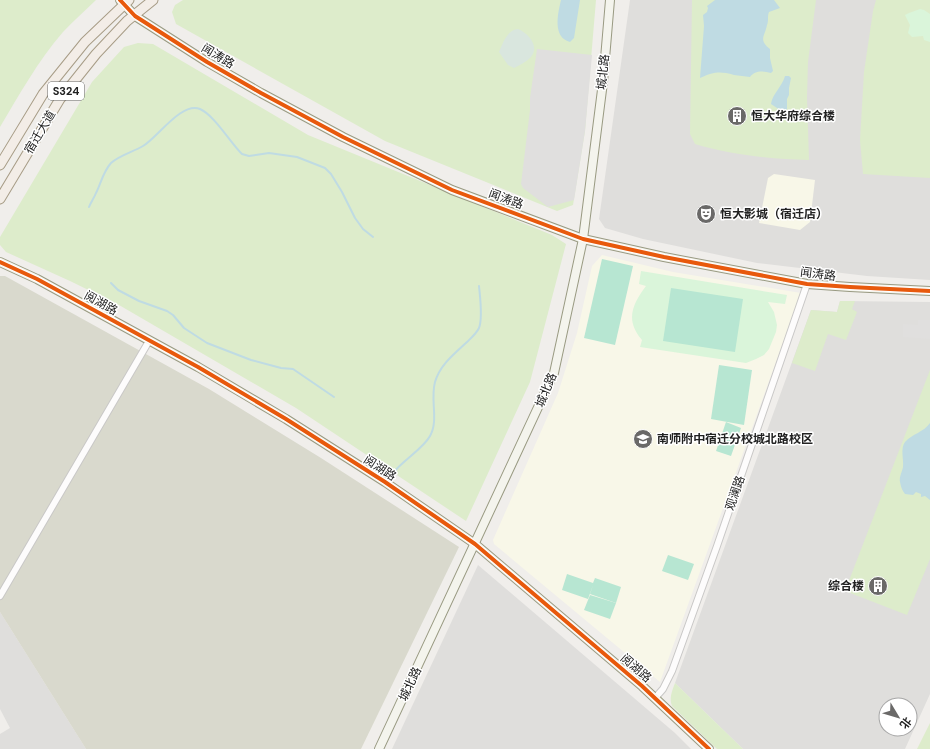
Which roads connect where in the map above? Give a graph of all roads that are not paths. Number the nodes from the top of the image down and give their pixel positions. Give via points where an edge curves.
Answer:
1 (153, 0) edge
2 (610, 0) edge
3 (124, 1) edge
4 (135, 16) junction
5 (0, 165) edge
6 (0, 199) edge
7 (583, 239) junction
8 (0, 262) edge
9 (807, 284) junction
10 (930, 291) edge
11 (149, 341) junction
12 (475, 544) junction
13 (0, 596) edge
14 (655, 698) junction
15 (379, 749) edge
16 (709, 749) edge

1 - 4 main road, 宿迁大道 / S324
2 - 7 street, 城北路 via 603,82
3 - 4 street, 闻涛路
3 - 5 main road, 宿迁大道 / S324 via 85,42 43,94
4 - 6 main road, 宿迁大道 / S324 via 127,21 96,54 60,99
4 - 7 street, 闻涛路 via 207,62 343,137 452,190
7 - 9 street, 闻涛路
7 - 12 street, 城北路 via 554,374
8 - 11 street, 阅湖路 via 37,279
9 - 10 street, 闻涛路
9 - 14 street, 观澜路 via 677,656 667,682
11 - 12 street, 阅湖路 via 286,419 385,482
11 - 13 street
12 - 14 street, 阅湖路
12 - 15 street, 城北路
14 - 16 street, 阅湖路

